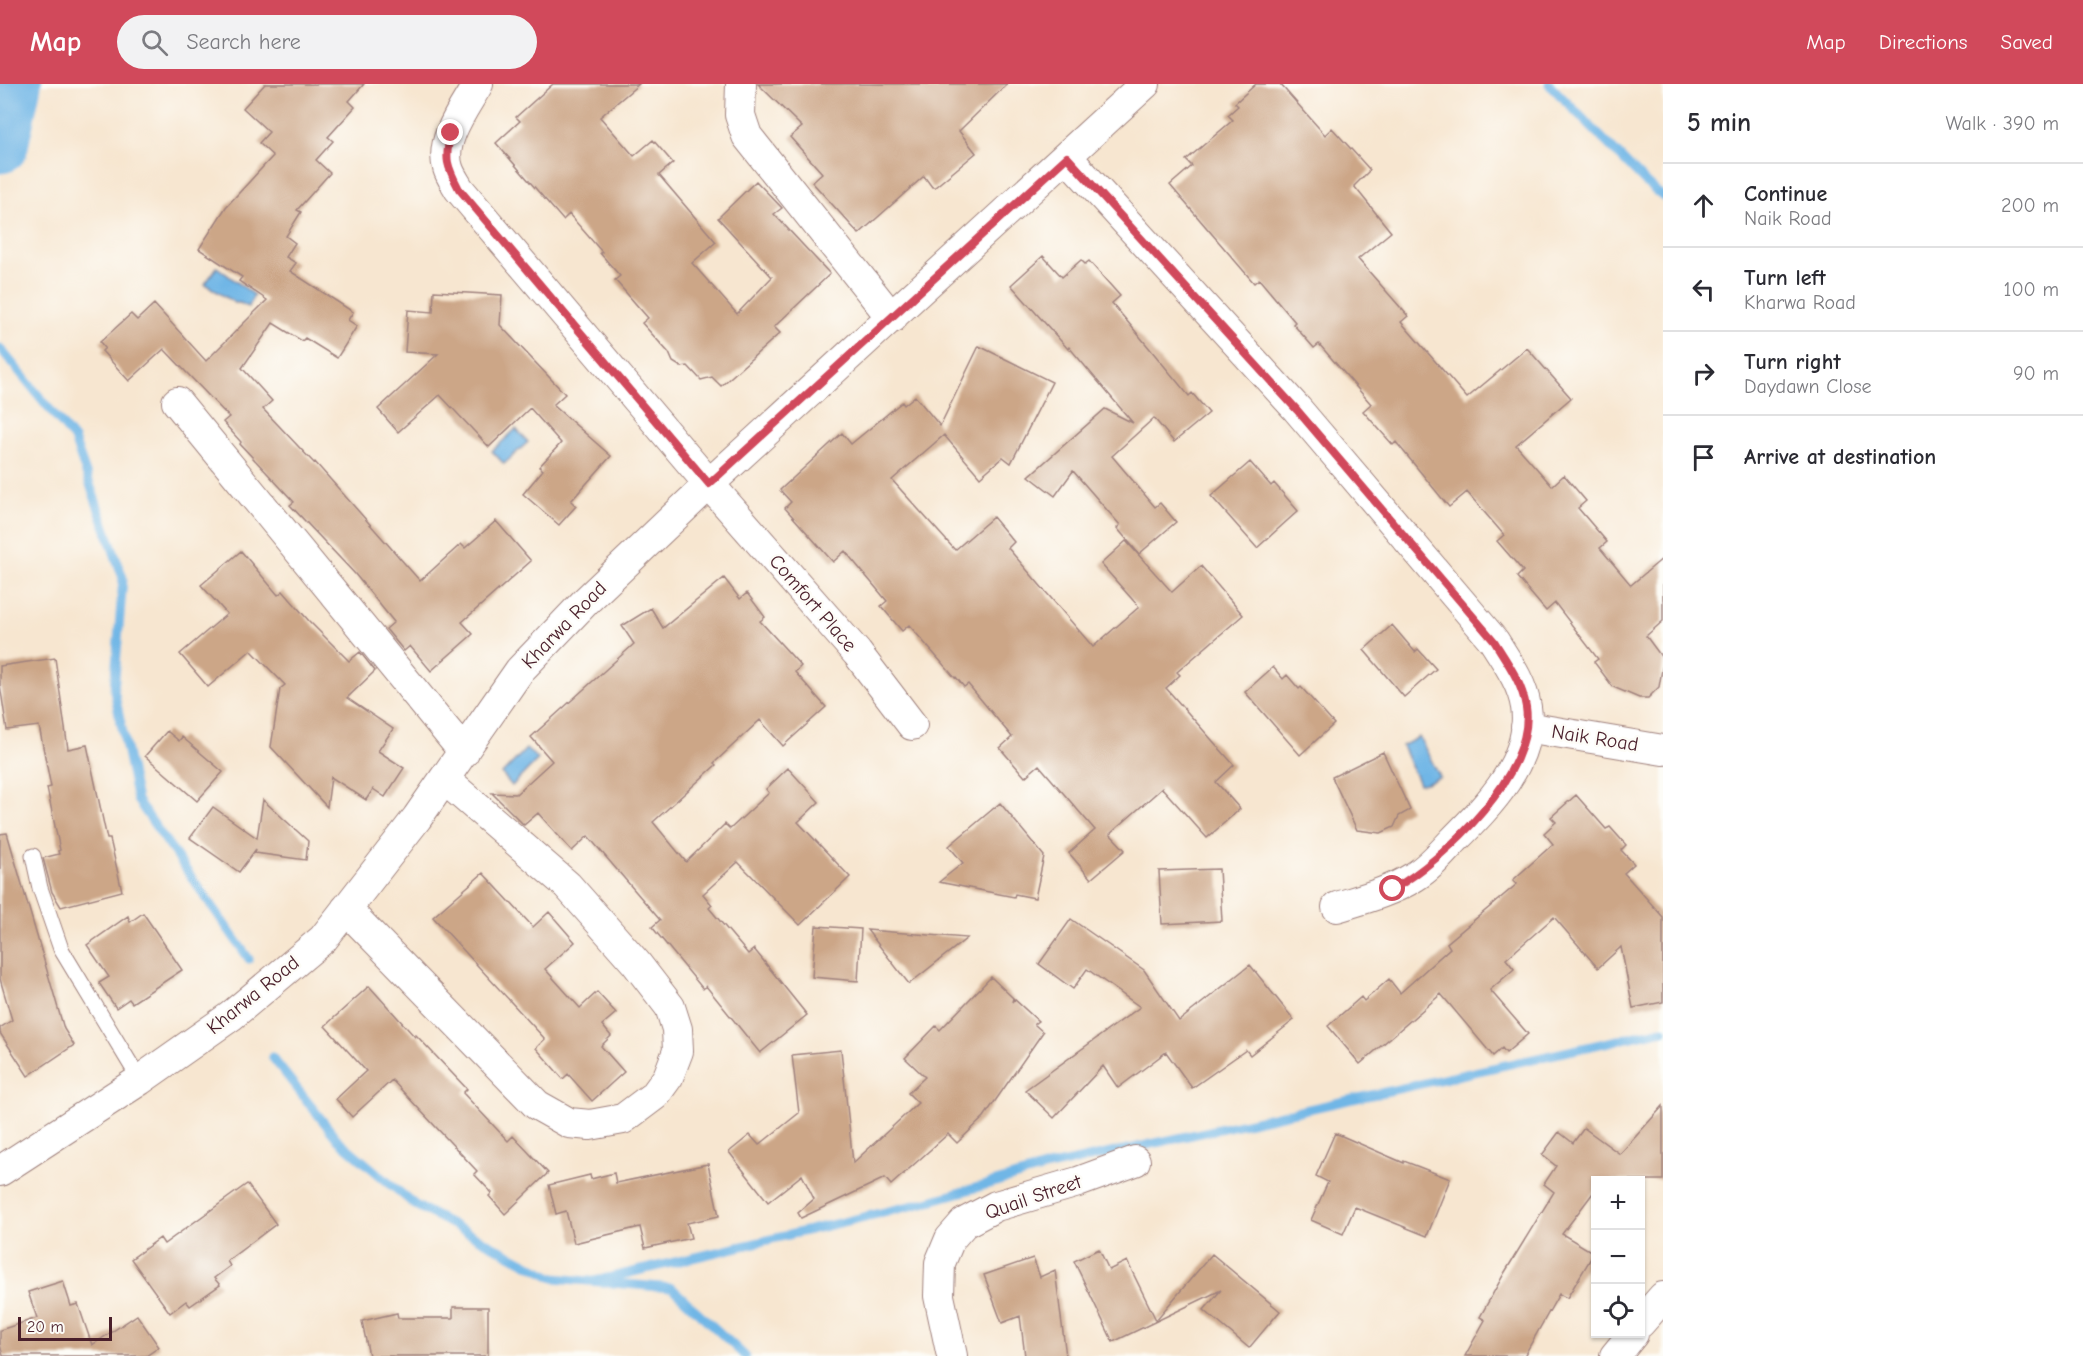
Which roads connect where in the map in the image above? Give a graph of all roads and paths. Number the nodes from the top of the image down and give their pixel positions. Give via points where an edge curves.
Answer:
1 (478, 84) edge
2 (741, 84) edge
3 (1145, 84) edge
4 (1067, 157) junction
5 (892, 318) junction
6 (177, 402) dead end
7 (709, 484) junction
8 (912, 725) dead end
9 (1526, 727) junction
10 (1663, 750) edge
11 (464, 752) junction
12 (444, 779) junction
13 (33, 856) dead end
14 (1337, 908) dead end
15 (346, 909) junction
16 (140, 1080) junction
17 (1135, 1161) dead end
18 (0, 1171) edge
19 (1663, 1297) edge
20 (1645, 1318) edge
21 (1629, 1338) edge
22 (952, 1356) edge
23 (1615, 1356) edge

1 - 7 street, Comfort Place via 451,133 446,152 447,167 459,189
2 - 5 street via 740,115 747,136
3 - 4 street, Kharwa Road
4 - 5 street, Kharwa Road
4 - 9 street, Naik Road via 1297,410 1494,641 1516,675 1526,706
5 - 7 street, Kharwa Road
6 - 11 street
7 - 8 street, Comfort Place via 857,653
7 - 11 street, Kharwa Road via 520,670
9 - 10 street, Naik Road
9 - 14 street, Naik Road via 1512,771 1482,812 1444,851 1416,876 1393,889
11 - 12 street, Kharwa Road
12 - 15 street, Kharwa Road
12 - 15 street via 567,885 670,1007 678,1029 678,1051 668,1077 655,1095 623,1119 590,1125 569,1123 551,1114 537,1105
13 - 16 lane via 39,888 61,949
15 - 16 street, Kharwa Road via 323,939 248,1002
16 - 18 street, Kharwa Road
17 - 22 street, Quail Street via 996,1206 964,1223 950,1239 940,1263 939,1296
19 - 20 street
21 - 23 street

